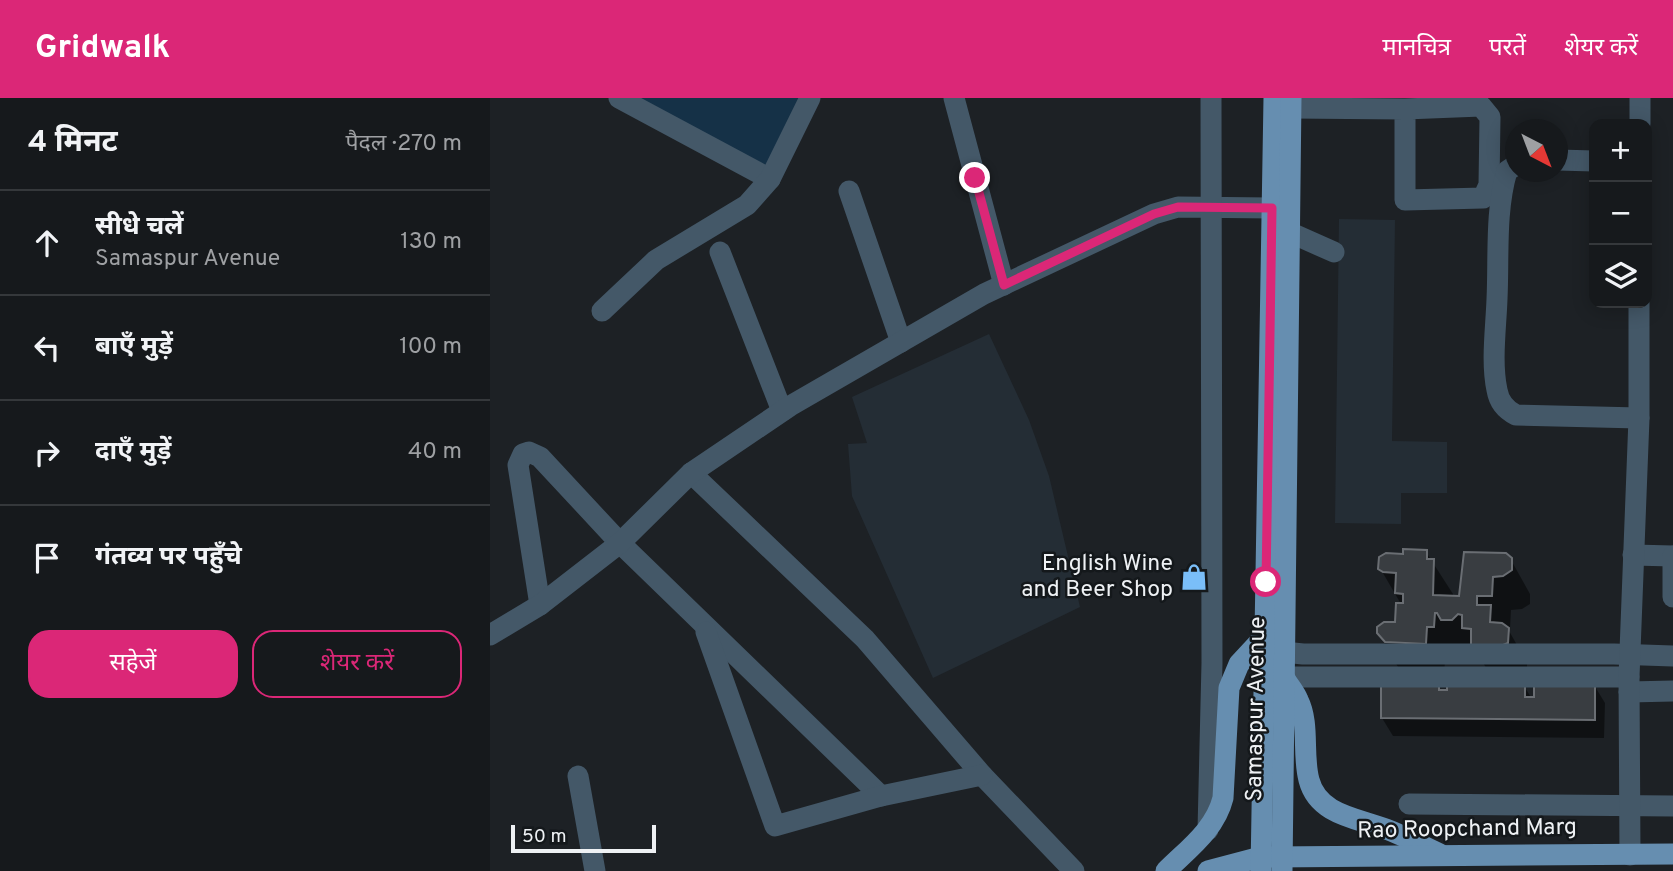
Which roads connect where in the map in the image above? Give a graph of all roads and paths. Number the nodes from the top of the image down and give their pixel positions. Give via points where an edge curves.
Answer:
1 (619, 98) edge
2 (810, 98) edge
3 (954, 98) edge
4 (1211, 98) edge
5 (1640, 98) edge
6 (1285, 101) edge
7 (1405, 109) junction
8 (1640, 119) edge
9 (1568, 160) edge
10 (1589, 161) edge
11 (770, 179) junction
12 (1505, 182) edge
13 (849, 191) dead end
14 (1210, 206) junction
15 (1272, 208) junction
16 (1289, 232) junction
17 (720, 252) dead end
18 (1334, 252) dead end
19 (1004, 285) junction
20 (1279, 296) junction
21 (1640, 308) edge
22 (602, 311) dead end
23 (901, 342) junction
24 (782, 411) junction
25 (1639, 418) junction
26 (691, 473) junction
27 (620, 543) junction
28 (1673, 544) edge
29 (1633, 548) junction
30 (1673, 556) edge
31 (1673, 597) edge
32 (540, 606) junction
33 (704, 627) junction
34 (490, 635) edge
35 (1265, 636) junction
36 (1284, 652) junction
37 (1630, 654) junction
38 (1673, 656) edge
39 (1212, 673) junction
40 (1234, 673) junction
41 (1284, 677) junction
42 (1629, 684) junction
43 (1673, 691) edge
44 (982, 775) junction
45 (578, 776) dead end
46 (881, 796) junction
47 (1409, 804) dead end
48 (1630, 805) junction
49 (1673, 806) edge
50 (1208, 830) junction
51 (1673, 854) edge
52 (1630, 855) junction
53 (1446, 857) junction
54 (1271, 864) edge
55 (595, 871) edge
56 (1074, 871) edge
57 (1166, 871) edge
58 (1208, 871) edge

1 - 11 street
2 - 11 street
3 - 19 street
4 - 14 street
5 - 8 street
6 - 7 street
6 - 15 main road, Samaspur Avenue
6 - 16 main road, Samaspur Avenue
7 - 7 street via 1405,200 1483,198 1489,185 1490,117 1486,110 1481,106
9 - 10 street
11 - 22 street via 747,205 656,260
12 - 25 street via 1495,362 1501,402 1516,415
13 - 23 street
14 - 15 street
14 - 19 street via 1178,207 1154,214
14 - 39 street
15 - 20 main road, Samaspur Avenue
16 - 18 street
16 - 20 main road, Samaspur Avenue
17 - 24 street
19 - 23 street
20 - 35 main road, Samaspur Avenue
20 - 36 main road, Samaspur Avenue
21 - 25 street
23 - 24 street
24 - 26 street
25 - 29 street
26 - 27 street
26 - 44 street via 865,639
27 - 32 street
27 - 32 street via 540,457 523,454 518,464
27 - 33 street
28 - 29 street
29 - 30 street
29 - 37 street
30 - 31 street
32 - 34 street
33 - 46 street
33 - 46 street via 775,826
35 - 40 main road
35 - 54 main road, Samaspur Avenue
36 - 37 street
36 - 41 main road, Samaspur Avenue
37 - 38 street
37 - 42 street
39 - 40 street
39 - 50 street
40 - 50 main road via 1229,688 1223,798
41 - 42 street
41 - 53 main road via 1299,701 1308,779 1315,795 1341,815 1388,829
41 - 54 main road, Samaspur Avenue
42 - 43 street
42 - 48 street
44 - 46 street
44 - 56 street
45 - 55 street
47 - 48 street
48 - 49 street
48 - 52 street
50 - 57 main road
51 - 52 main road, Rao Roopchand Marg
52 - 53 main road, Rao Roopchand Marg
53 - 54 main road, Rao Roopchand Marg
54 - 58 main road, Rao Roopchand Marg

